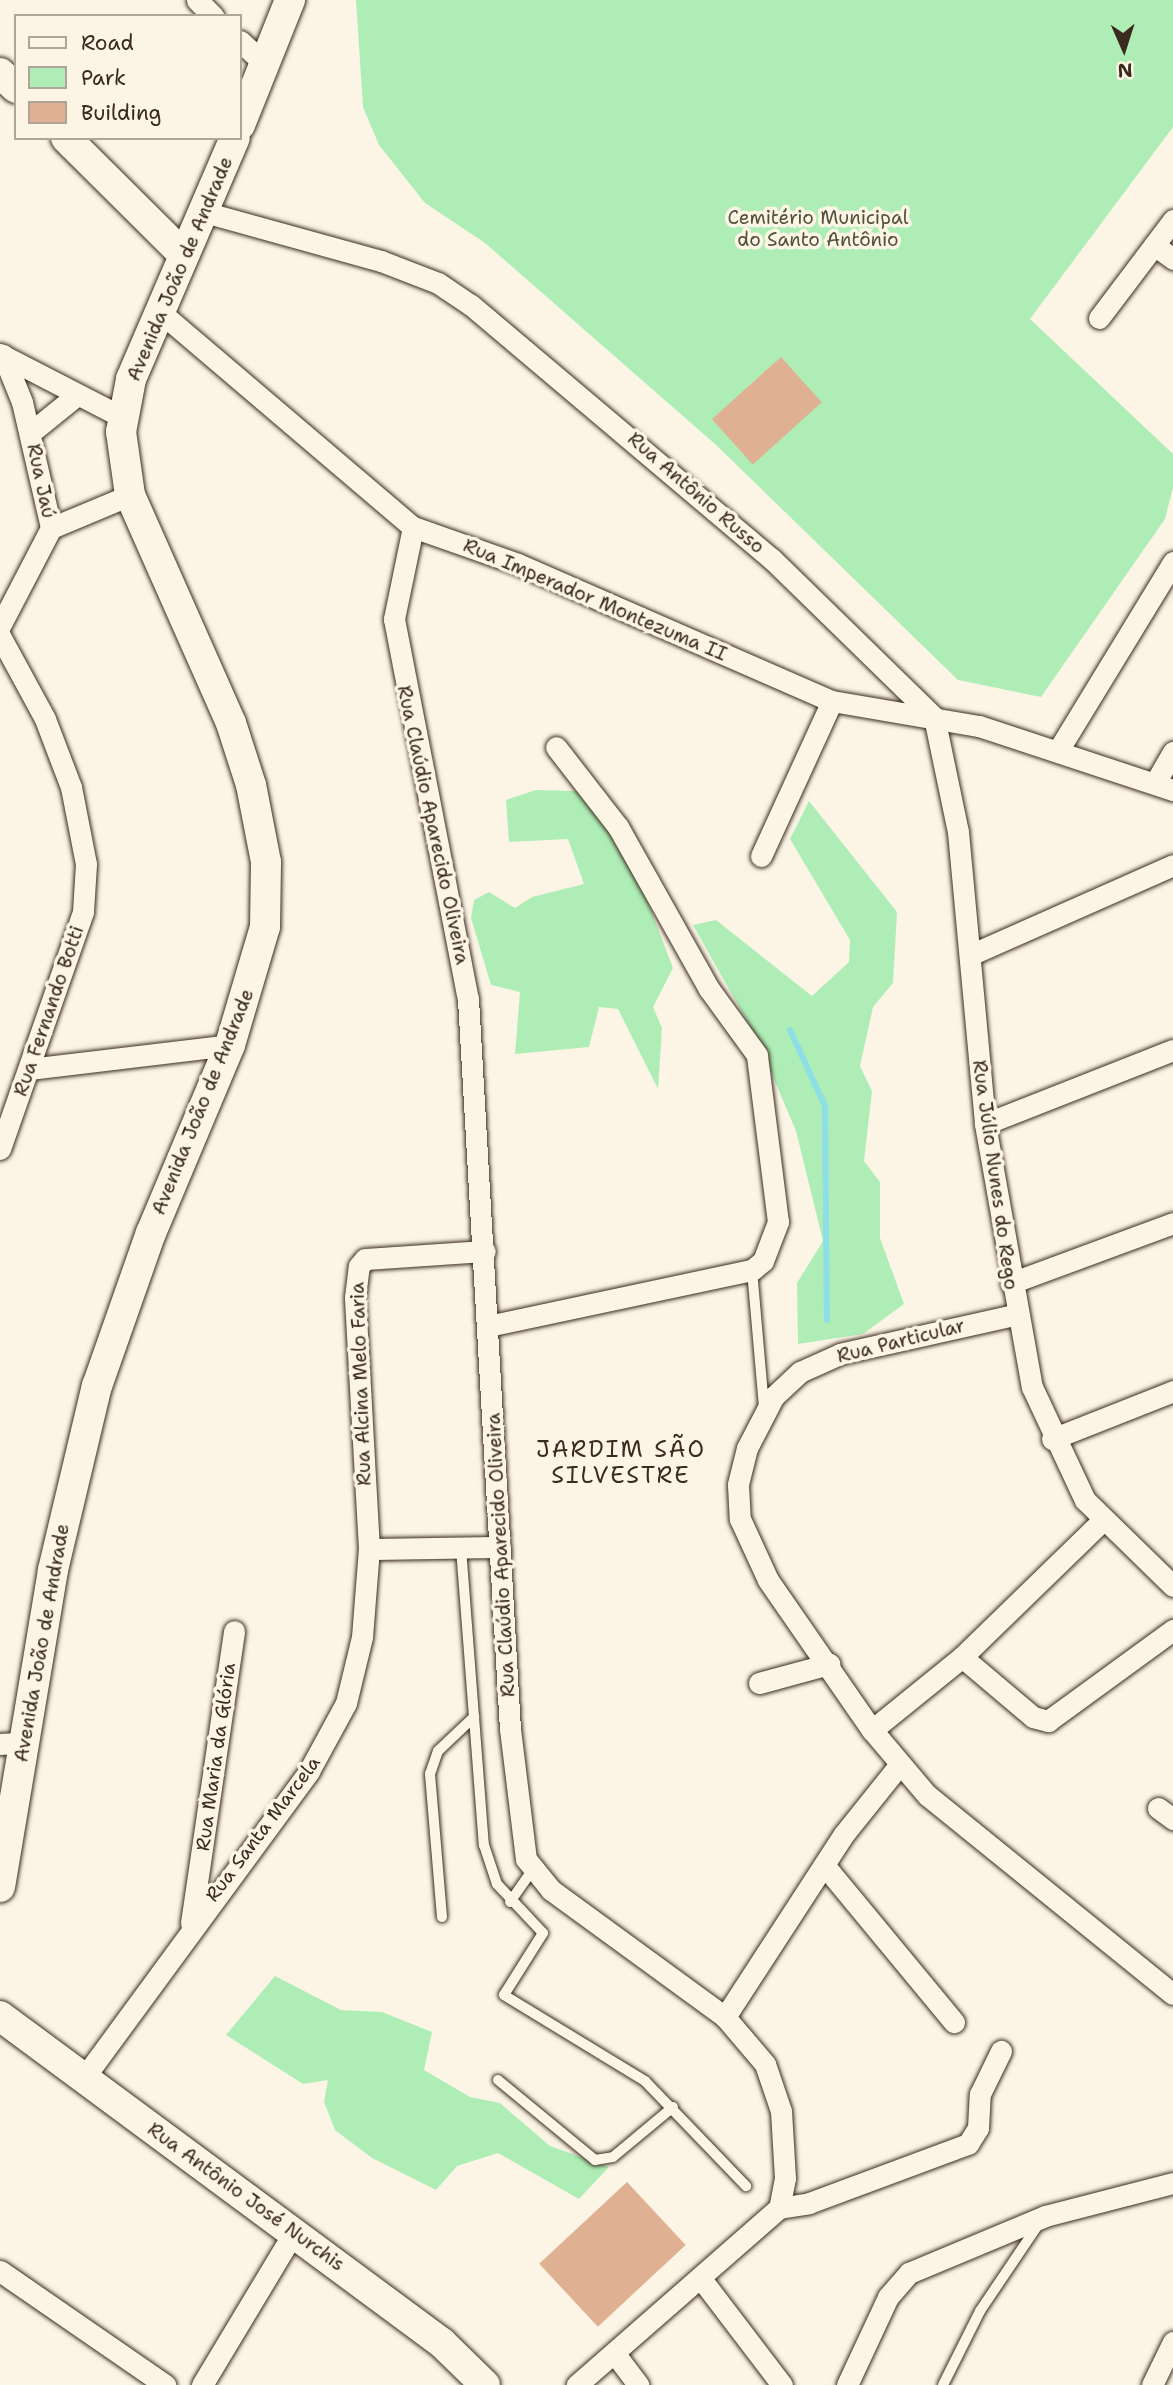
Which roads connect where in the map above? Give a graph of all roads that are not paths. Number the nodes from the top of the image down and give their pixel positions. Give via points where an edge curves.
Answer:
1 (197, 0) edge
2 (290, 0) edge
3 (212, 14) edge
4 (242, 43) edge
5 (264, 63) junction
6 (0, 73) edge
7 (14, 86) edge
8 (242, 120) edge
9 (68, 140) edge
10 (233, 140) edge
11 (204, 212) junction
12 (1173, 220) edge
13 (1154, 245) junction
14 (183, 254) junction
15 (1173, 259) edge
16 (159, 311) junction
17 (1099, 318) dead end
18 (1, 355) edge
19 (77, 395) junction
20 (122, 417) junction
21 (30, 433) junction
22 (130, 495) junction
23 (413, 527) junction
24 (51, 528) junction
25 (1173, 562) edge
26 (0, 626) edge
27 (0, 636) edge
28 (832, 701) junction
29 (934, 717) junction
30 (556, 747) dead end
31 (1059, 748) junction
32 (1173, 752) edge
33 (1164, 786) edge
34 (761, 856) dead end
35 (1173, 865) edge
36 (970, 954) junction
37 (230, 1045) junction
38 (1173, 1050) edge
39 (29, 1069) junction
40 (985, 1124) junction
41 (0, 1149) edge
42 (1173, 1223) edge
43 (485, 1251) junction
44 (752, 1270) junction
45 (1011, 1283) junction
46 (1014, 1315) junction
47 (488, 1326) junction
48 (1173, 1391) edge
49 (764, 1411) junction
50 (1052, 1439) junction
51 (1103, 1520) junction
52 (500, 1547) junction
53 (461, 1548) junction
54 (369, 1549) junction
55 (1173, 1586) edge
56 (1173, 1630) edge
57 (234, 1631) dead end
58 (962, 1657) junction
59 (829, 1664) junction
60 (759, 1683) dead end
61 (474, 1717) junction
62 (872, 1730) junction
63 (11, 1744) edge
64 (900, 1764) junction
65 (8, 1780) edge
66 (5, 1824) edge
67 (824, 1865) junction
68 (532, 1871) junction
69 (0, 1886) edge
70 (510, 1902) junction
71 (442, 1917) dead end
72 (191, 1924) junction
73 (1173, 1994) edge
74 (0, 2016) edge
75 (725, 2017) junction
76 (954, 2022) dead end
77 (1001, 2051) dead end
78 (83, 2079) junction
79 (498, 2080) dead end
80 (674, 2107) junction
81 (1173, 2183) edge
82 (746, 2186) dead end
83 (779, 2208) junction
84 (1045, 2216) junction
85 (294, 2232) junction
86 (0, 2271) edge
87 (702, 2280) junction
88 (1173, 2342) edge
89 (615, 2354) junction
90 (165, 2385) edge
91 (202, 2385) edge
92 (485, 2385) edge
93 (577, 2385) edge
94 (638, 2385) edge
95 (782, 2385) edge
96 (847, 2385) edge
97 (943, 2385) edge
98 (1152, 2385) edge

1 - 3 street
2 - 5 main road
4 - 5 street
5 - 8 main road
6 - 7 main road
9 - 14 main road
10 - 11 main road, Avenida João de Andrade
11 - 14 main road, Avenida João de Andrade
11 - 29 street, Rua Antônio Russo via 381,261 439,283 471,305 772,559
12 - 13 street
13 - 15 street
13 - 17 street
14 - 16 main road, Avenida João de Andrade
16 - 20 main road, Avenida João de Andrade
16 - 23 street, Rua Imperador Montezuma II
18 - 19 street, Rua Jaú
18 - 21 street, Rua Jaú
19 - 20 street, Rua Jaú
19 - 21 street, Rua Jaú
20 - 22 main road, Avenida João de Andrade
21 - 24 street, Rua Jaú
22 - 24 street, Rua Jaú
22 - 37 main road, Avenida João de Andrade via 231,723 266,862 265,927
23 - 28 street, Rua Imperador Montezuma II via 518,564
23 - 43 street, Rua Claúdio Aparecido Oliveira via 394,619 459,941
24 - 26 street
25 - 31 street
27 - 39 street, Rua Fernando Botti via 45,719 71,787 86,864 83,912
28 - 29 street, Rua Imperador Montezuma II
28 - 34 street
29 - 31 street
29 - 36 street, Rua Júlio Nunes do Rego via 958,832
30 - 44 street via 618,827 765,1073 778,1222 763,1262
31 - 33 street
32 - 33 street
35 - 36 street
36 - 40 street, Rua Júlio Nunes do Rego
37 - 39 street
37 - 63 main road, Avenida João de Andrade via 150,1233 97,1386
38 - 40 street
39 - 41 street, Rua Fernando Botti
40 - 45 street, Rua Júlio Nunes do Rego
42 - 45 street
43 - 47 street, Rua Claúdio Aparecido Oliveira
43 - 54 street, Rua Alcina Melo Faria via 365,1259 359,1266
44 - 47 street
44 - 49 lane
45 - 46 street, Rua Júlio Nunes do Rego
46 - 49 street, Rua Particular via 840,1354 800,1372
46 - 50 street, Rua Júlio Nunes do Rego
47 - 52 street, Rua Claúdio Aparecido Oliveira
48 - 50 street
49 - 59 street, Rua Particular via 747,1448 738,1485 743,1529 768,1580
50 - 51 street, Rua Júlio Nunes do Rego
51 - 55 street, Rua Júlio Nunes do Rego
51 - 58 street
52 - 53 street
52 - 68 street, Rua Claúdio Aparecido Oliveira via 510,1729
53 - 54 street
53 - 61 lane
54 - 72 street, Rua Santa Marcela via 360,1648 333,1732
56 - 58 street via 1048,1721 1033,1717
57 - 72 street, Rua Maria da Glória
58 - 62 street
59 - 60 street
59 - 62 street, Rua Particular
61 - 70 lane via 484,1845
61 - 71 lane via 438,1751 430,1774
62 - 64 street, Rua Particular
63 - 65 main road, Avenida João de Andrade
64 - 67 street
64 - 73 street, Rua Particular via 957,1825
65 - 66 main road, Avenida João de Andrade
66 - 69 main road, Avenida João de Andrade
67 - 75 street
67 - 76 street
68 - 70 lane
68 - 75 street
70 - 80 lane via 543,1933 504,1995 613,2059
72 - 78 street, Rua Santa Marcela
74 - 78 main road, Rua Antônio José Nurchis
75 - 83 street via 765,2064 776,2088 785,2178
77 - 83 street via 980,2094 978,2128 968,2144 808,2203
78 - 85 main road, Rua Antônio José Nurchis
79 - 80 lane via 595,2160 613,2157
80 - 82 lane
81 - 84 street
83 - 87 street
84 - 96 street via 909,2273 888,2297
84 - 97 lane via 987,2300
85 - 91 street
85 - 92 main road, Rua Antônio José Nurchis via 442,2343
86 - 90 street
87 - 89 street
87 - 95 street
88 - 98 street
89 - 93 street
89 - 94 street

